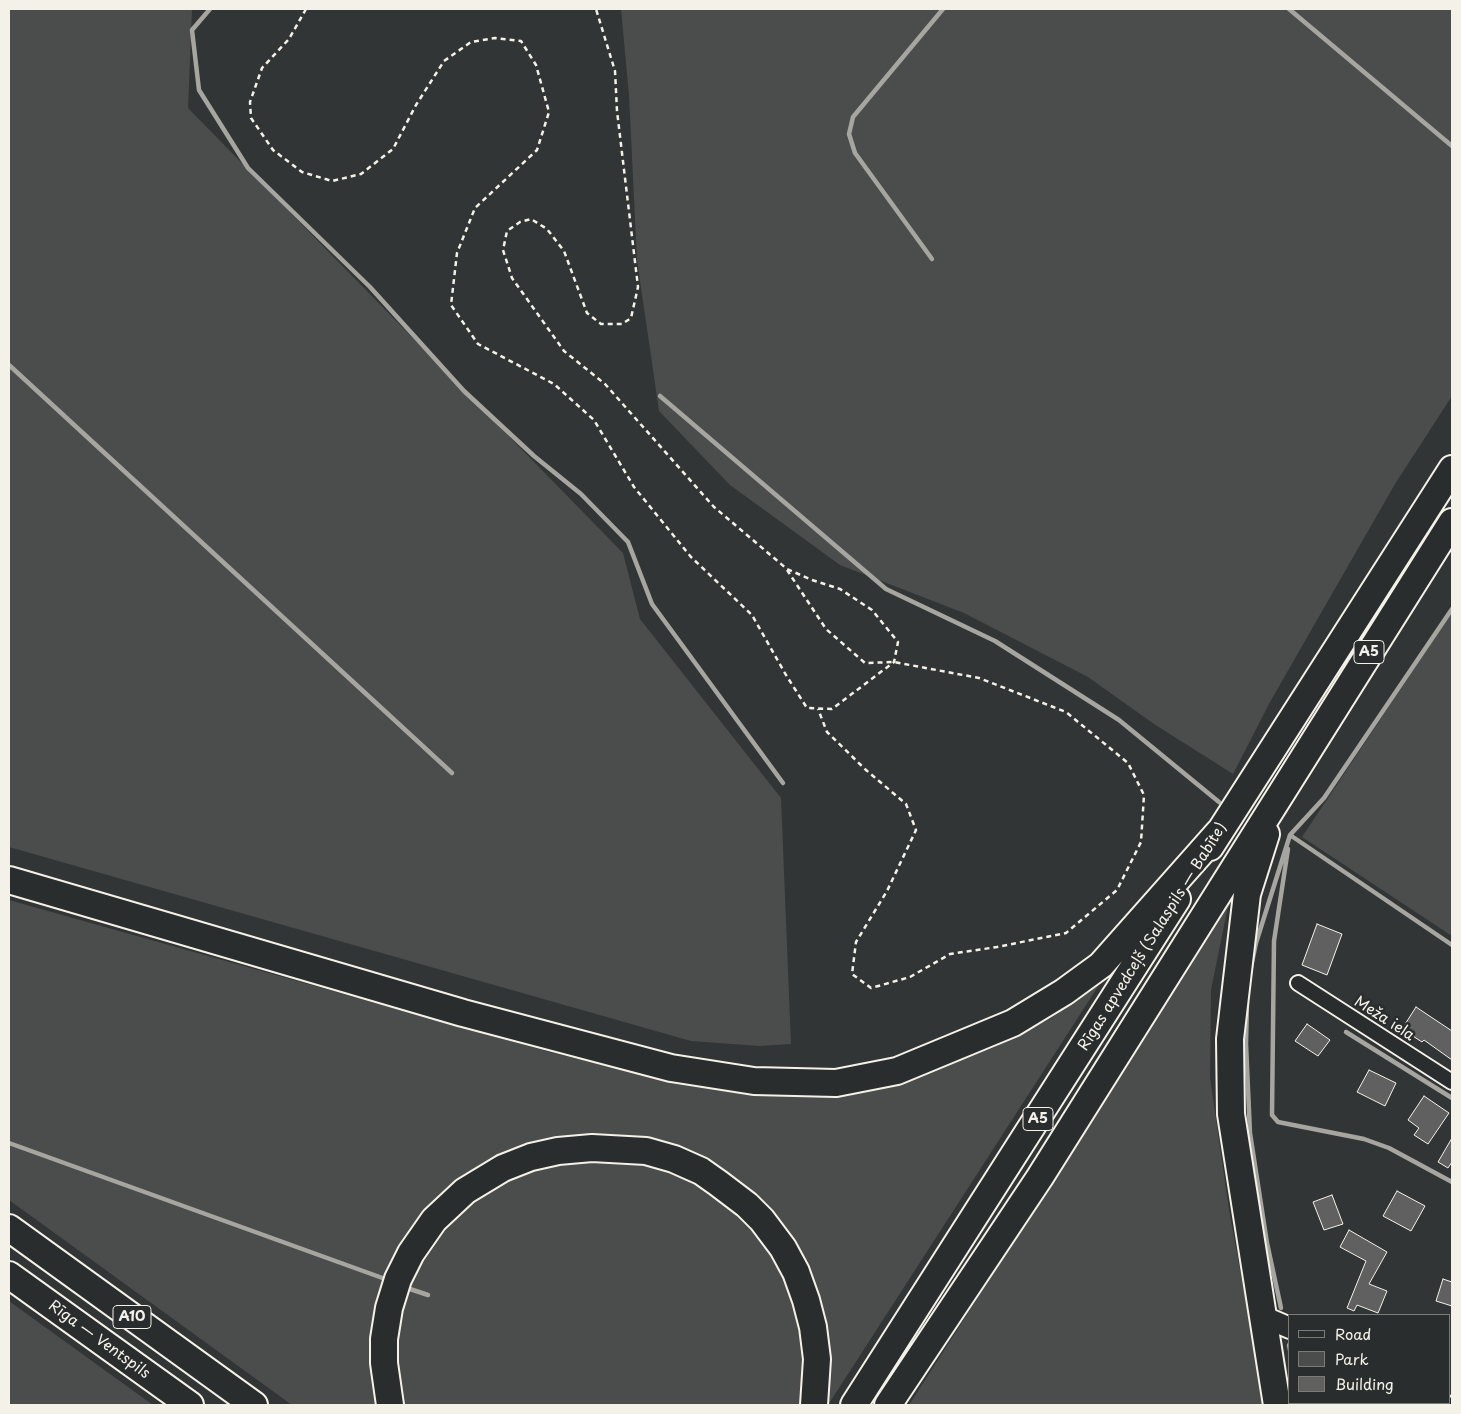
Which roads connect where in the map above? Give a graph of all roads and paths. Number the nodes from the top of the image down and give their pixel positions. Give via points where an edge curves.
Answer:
1 (306, 9) edge
2 (596, 9) edge
3 (1452, 469) edge
4 (1452, 522) edge
5 (787, 568) junction
6 (894, 662) junction
7 (818, 708) junction
8 (1286, 783) junction
9 (1219, 832) junction
10 (9, 880) edge
11 (1298, 983) dead end
12 (1452, 1082) edge
13 (9, 1228) edge
14 (9, 1275) edge
15 (1262, 1316) junction
16 (1288, 1327) edge
17 (190, 1405) edge
18 (254, 1405) edge
19 (390, 1405) edge
20 (814, 1405) edge
21 (854, 1405) edge
22 (888, 1405) edge
23 (1277, 1405) edge

1 - 7 path via 288,39 262,68 250,102 252,118 273,150 302,172 332,181 361,174 393,149 444,61 471,42 495,38 522,41 536,65 549,112 537,150 475,208 457,253 451,305 478,344 554,384 594,420 634,487 691,557 752,615 807,708
2 - 5 path via 615,71 638,287 631,318 622,324 601,324 587,313 564,251 547,229 531,219 507,231 502,250 512,278 564,351 605,384 714,508
3 - 9 highway, Rīgas apvedceļš (Salaspils — Babīte) / A5
4 - 8 highway, Rīgas apvedceļš (Salaspils — Babīte) / A5
5 - 6 path via 826,629 865,663
5 - 6 path via 840,589 872,610 898,642
6 - 7 path via 832,709
6 - 7 path via 979,678 1066,712 1128,763 1144,794 1141,842 1117,890 1066,932 997,948 950,954 910,977 871,988 852,974 856,942 887,891 916,830 906,804 827,732
8 - 15 highway via 1247,894 1230,1039 1231,1114
8 - 22 highway, Rīgas apvedceļš (Salaspils — Babīte) / A5 via 1040,1177
9 - 10 highway via 1102,965 1064,992 1014,1022 906,1068 836,1082 754,1081 671,1068 463,1013
9 - 21 highway, Rīgas apvedceļš (Salaspils — Babīte) / A5
11 - 12 street, Meža iela
13 - 18 highway, A10
14 - 17 highway, Rīga — Ventspils / A10
15 - 16 street
15 - 23 highway
19 - 20 highway via 384,1363 389,1308 411,1253 434,1220 465,1191 504,1168 531,1157 592,1148 646,1151 674,1159 718,1182 762,1220 796,1272 811,1318 817,1359

